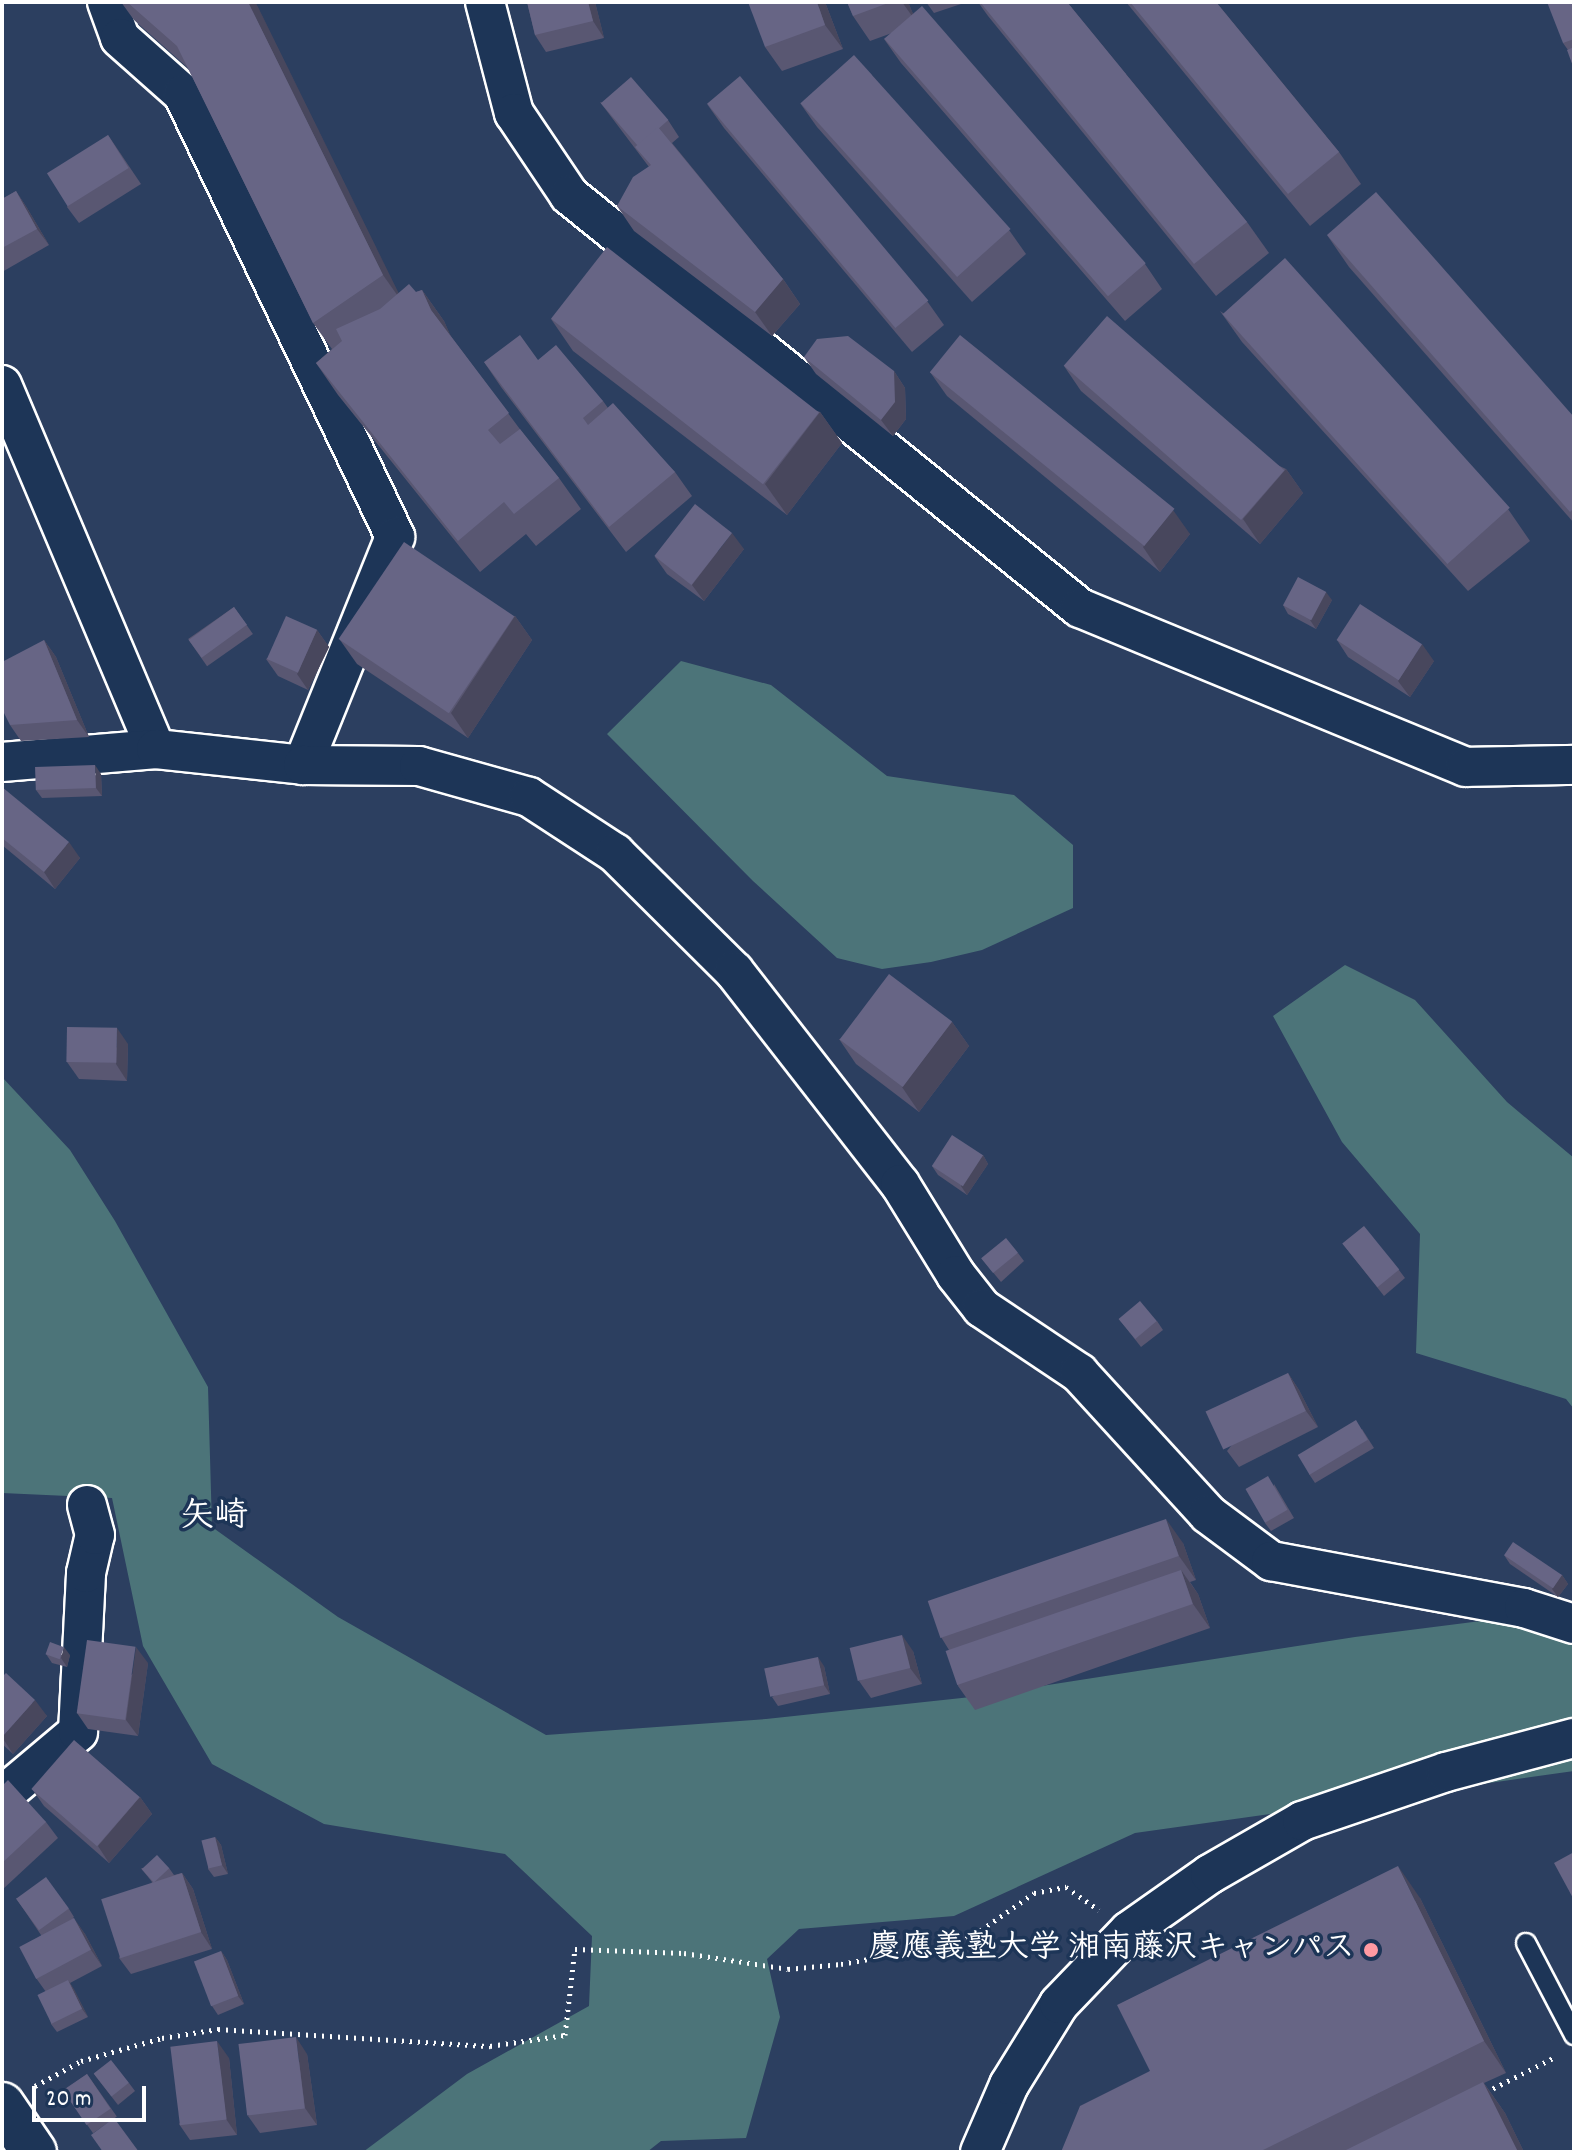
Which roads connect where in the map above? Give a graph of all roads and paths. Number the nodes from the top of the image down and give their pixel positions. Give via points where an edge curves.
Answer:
1 (107, 2) edge
2 (485, 2) edge
3 (2, 385) edge
4 (156, 749) junction
5 (2, 762) edge
6 (303, 765) junction
7 (1574, 765) edge
8 (87, 1505) dead end
9 (1574, 1624) edge
10 (1574, 1738) edge
11 (2, 1796) edge
12 (1129, 1931) junction
13 (1526, 1943) dead end
14 (1574, 2035) edge
15 (1560, 2054) dead end
16 (1478, 2096) edge
17 (17, 2121) edge
18 (980, 2152) edge

1 - 6 street via 120,38 183,94 395,537
2 - 7 street via 514,113 569,195 1080,608 1466,767
3 - 4 street
4 - 5 street
4 - 6 street
6 - 9 street via 419,766 516,793 615,853 734,971 900,1184 982,1308 1079,1373 1208,1514 1271,1561 1524,1608
8 - 11 street via 95,1535 86,1573 78,1732
10 - 12 street via 1446,1772 1302,1821 1210,1874
12 - 17 path via 1066,1887 1034,1893 974,1935 841,1964 788,1969 684,1953 575,1949 565,2035 490,2046 218,2029 81,2061
12 - 18 street via 1059,2004 1009,2085
13 - 14 lane
15 - 16 path

